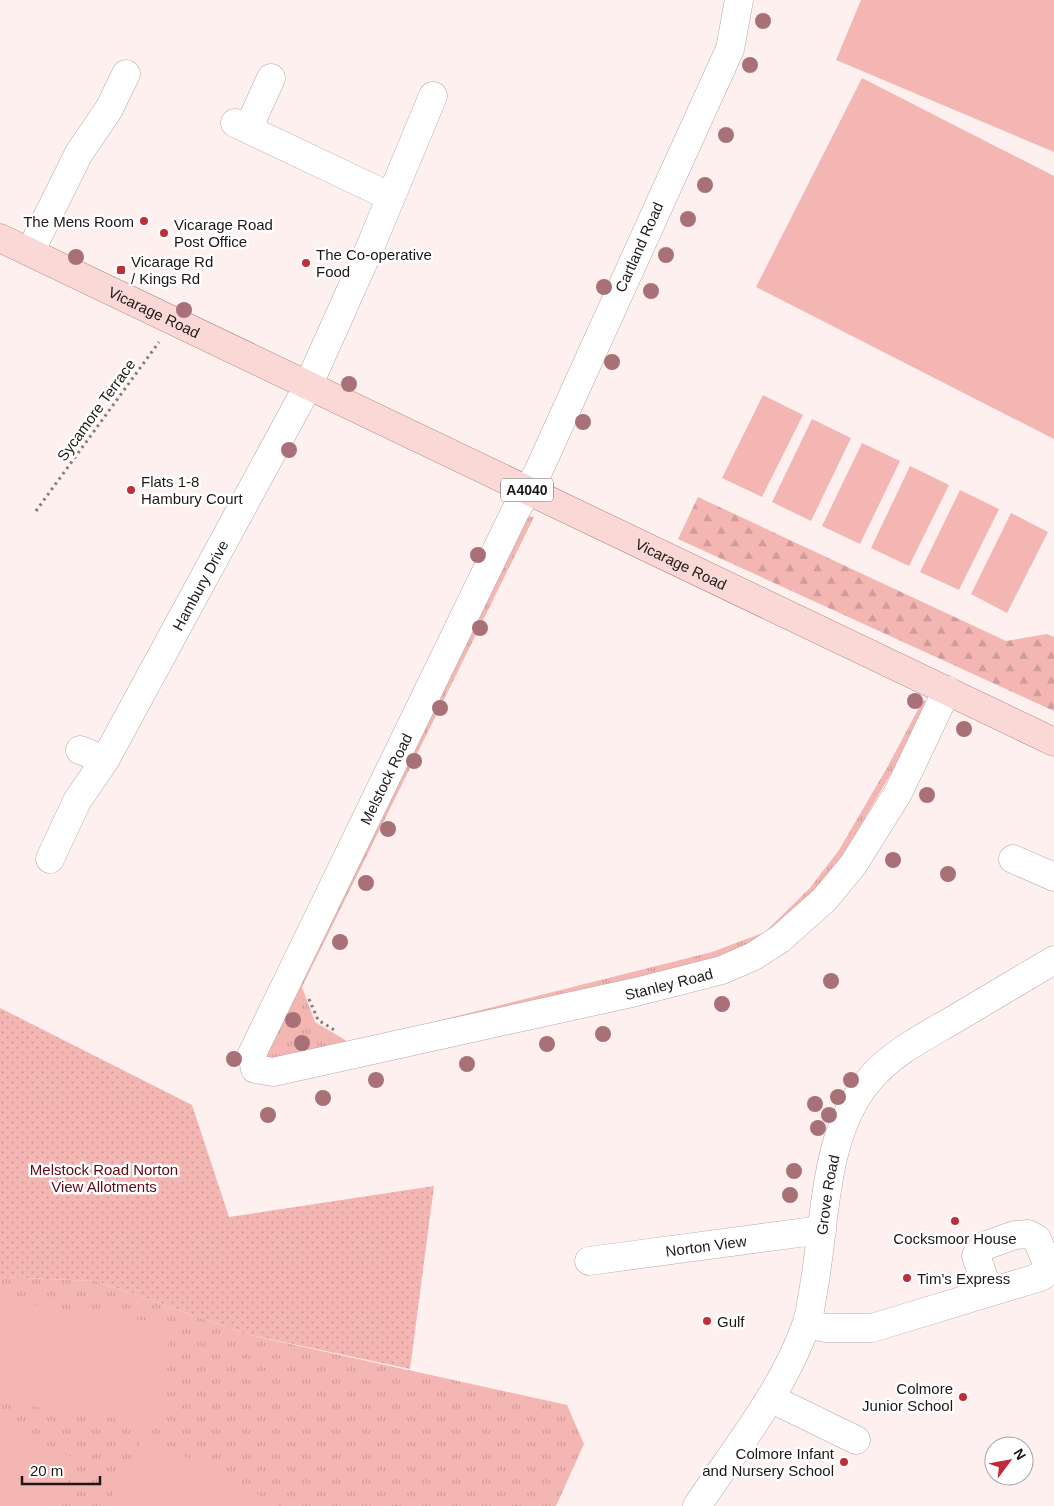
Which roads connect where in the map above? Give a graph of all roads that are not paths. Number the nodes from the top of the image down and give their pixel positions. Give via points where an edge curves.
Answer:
1 (739, 0) edge
2 (126, 74) dead end
3 (271, 78) dead end
4 (433, 96) dead end
5 (391, 197) junction
6 (0, 238) edge
7 (30, 252) junction
8 (308, 386) junction
9 (528, 490) junction
10 (946, 690) junction
11 (1054, 742) edge
12 (80, 750) dead end
13 (105, 760) junction
14 (50, 859) dead end
15 (1013, 859) dead end
16 (1054, 877) edge
17 (1054, 960) edge
18 (256, 1068) joint
19 (822, 1230) junction
20 (589, 1262) dead end
21 (990, 1292) dead end
22 (807, 1324) junction
23 (770, 1398) junction
24 (856, 1440) dead end
25 (697, 1506) edge

1 - 9 street, Cartland Road via 730,49
2 - 7 street via 109,109 79,153
3 - 5 street via 242,126
4 - 5 street
5 - 8 street
6 - 7 main road, Vicarage Road / A4040
7 - 8 main road, Vicarage Road / A4040
8 - 9 main road, Vicarage Road / A4040
8 - 13 street, Hambury Drive
9 - 10 main road, Vicarage Road / A4040
9 - 18 street, Melstock Road via 252,1054
10 - 11 main road, Vicarage Road / A4040
10 - 18 street, Stanley Road via 898,794 853,865 824,900 780,940 754,956 722,970 636,992 273,1072
12 - 13 street
13 - 14 street, Hambury Drive via 77,801
15 - 16 street
17 - 19 street, Grove Road via 912,1044 870,1079 855,1101 840,1134 831,1165
19 - 20 street, Norton View
19 - 22 street, Grove Road
21 - 22 street via 872,1328 826,1328
22 - 23 street, Grove Road
23 - 24 street
23 - 25 street, Grove Road

